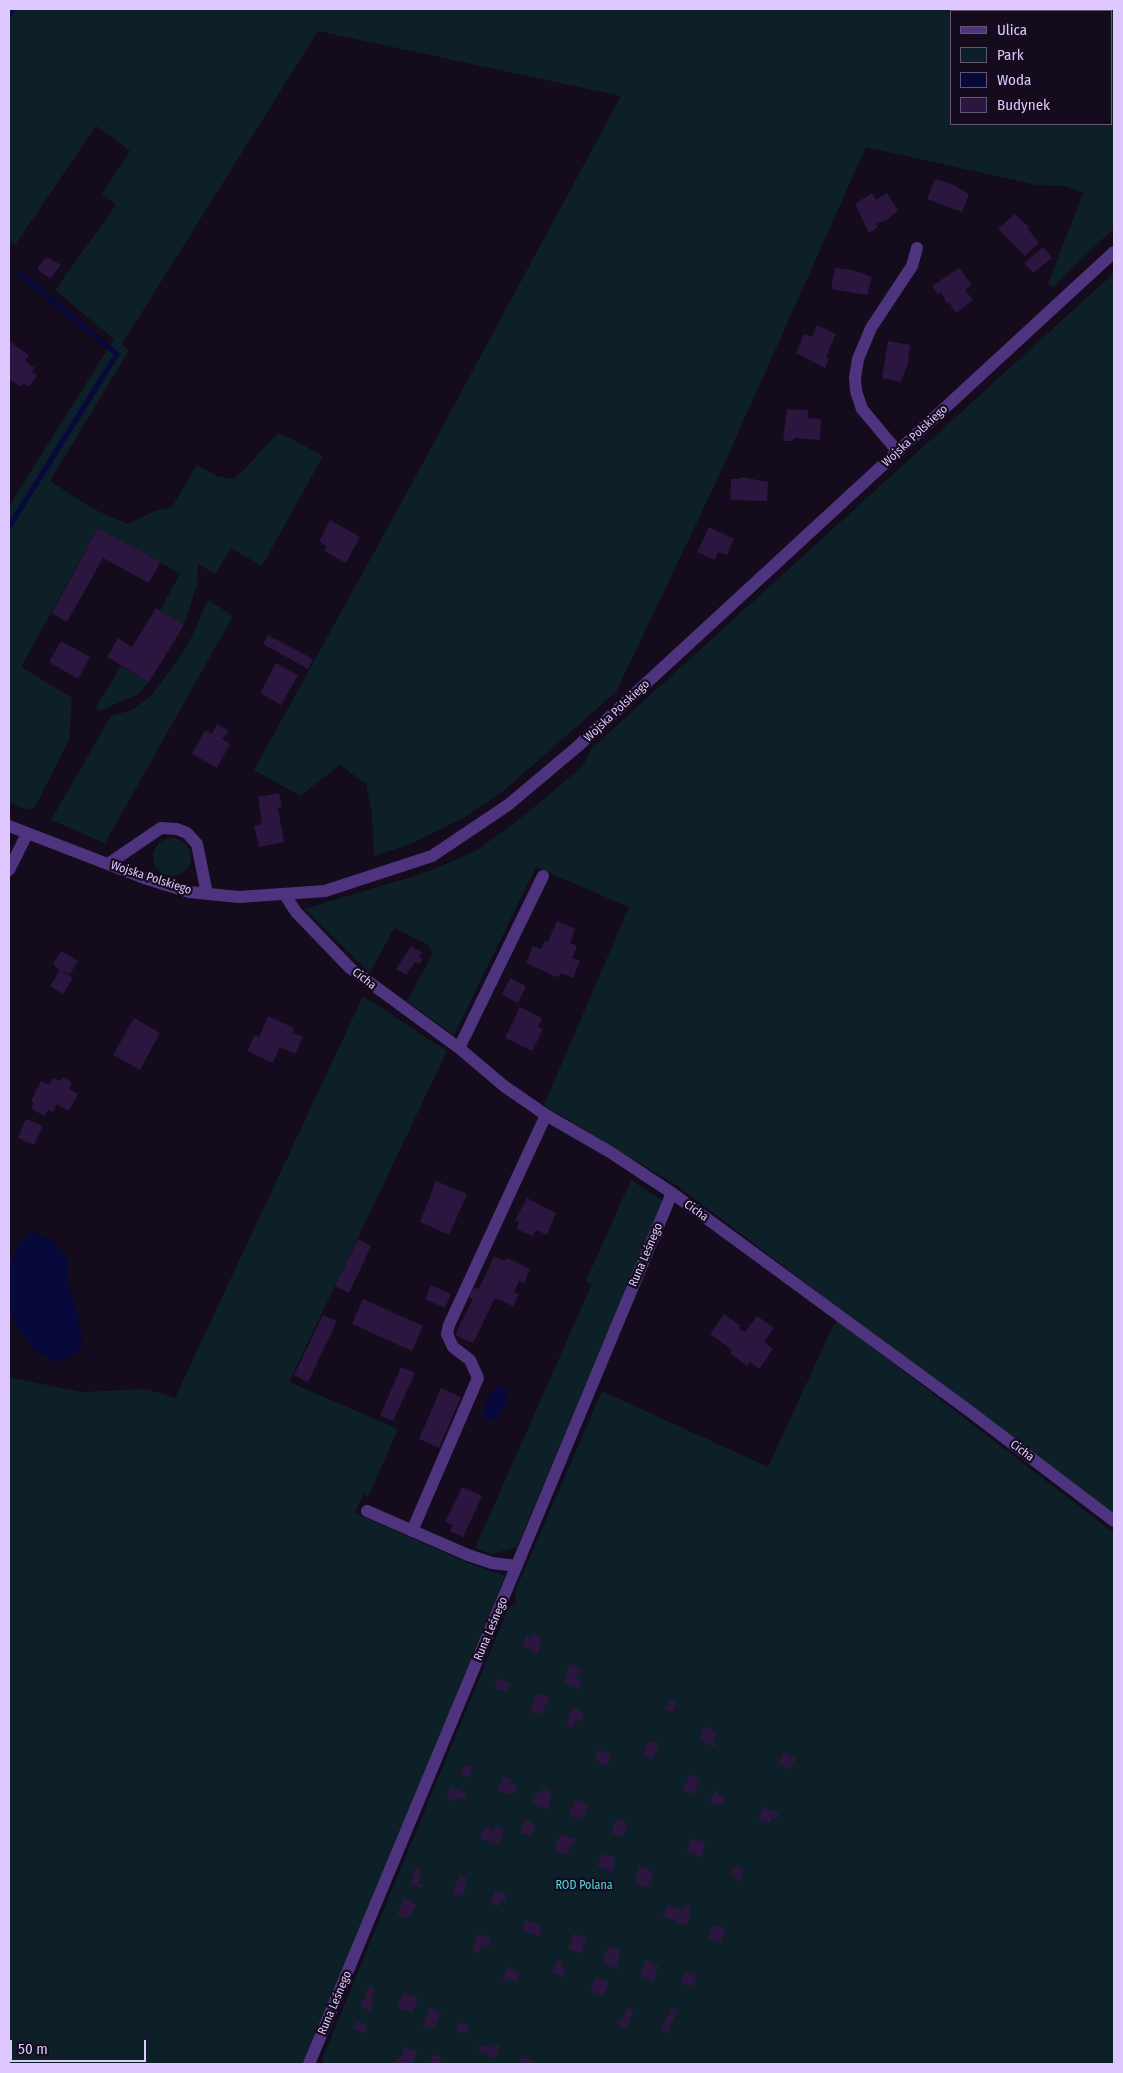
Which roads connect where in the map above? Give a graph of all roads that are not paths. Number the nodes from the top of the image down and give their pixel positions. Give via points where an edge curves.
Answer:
1 (917, 248) dead end
2 (1114, 252) edge
3 (898, 452) junction
4 (9, 826) edge
5 (27, 834) junction
6 (108, 864) junction
7 (9, 870) edge
8 (543, 876) dead end
9 (207, 894) junction
10 (284, 896) junction
11 (459, 1048) junction
12 (546, 1115) junction
13 (672, 1193) junction
14 (367, 1511) dead end
15 (1114, 1522) edge
16 (412, 1531) junction
17 (517, 1566) junction
18 (310, 2064) edge

1 - 3 street via 912,266 868,335 858,359 855,378 862,409
2 - 3 street, Wojska Polskiego
3 - 10 street, Wojska Polskiego via 577,747 508,805 432,856 325,891
4 - 5 street, Wojska Polskiego
5 - 6 street, Wojska Polskiego
5 - 7 street
6 - 9 street, Wojska Polskiego via 176,888
6 - 9 street via 161,828 177,829 187,833 197,844
8 - 11 street
9 - 10 street, Wojska Polskiego
10 - 11 street, Cicha via 350,968
11 - 12 street, Cicha via 504,1086
12 - 13 street, Cicha
12 - 16 street via 449,1325 447,1334 453,1347 470,1360 478,1378
13 - 15 street, Cicha via 968,1410
13 - 17 street, Runa Leśnego
14 - 16 street
16 - 17 street via 492,1563
17 - 18 street, Runa Leśnego

